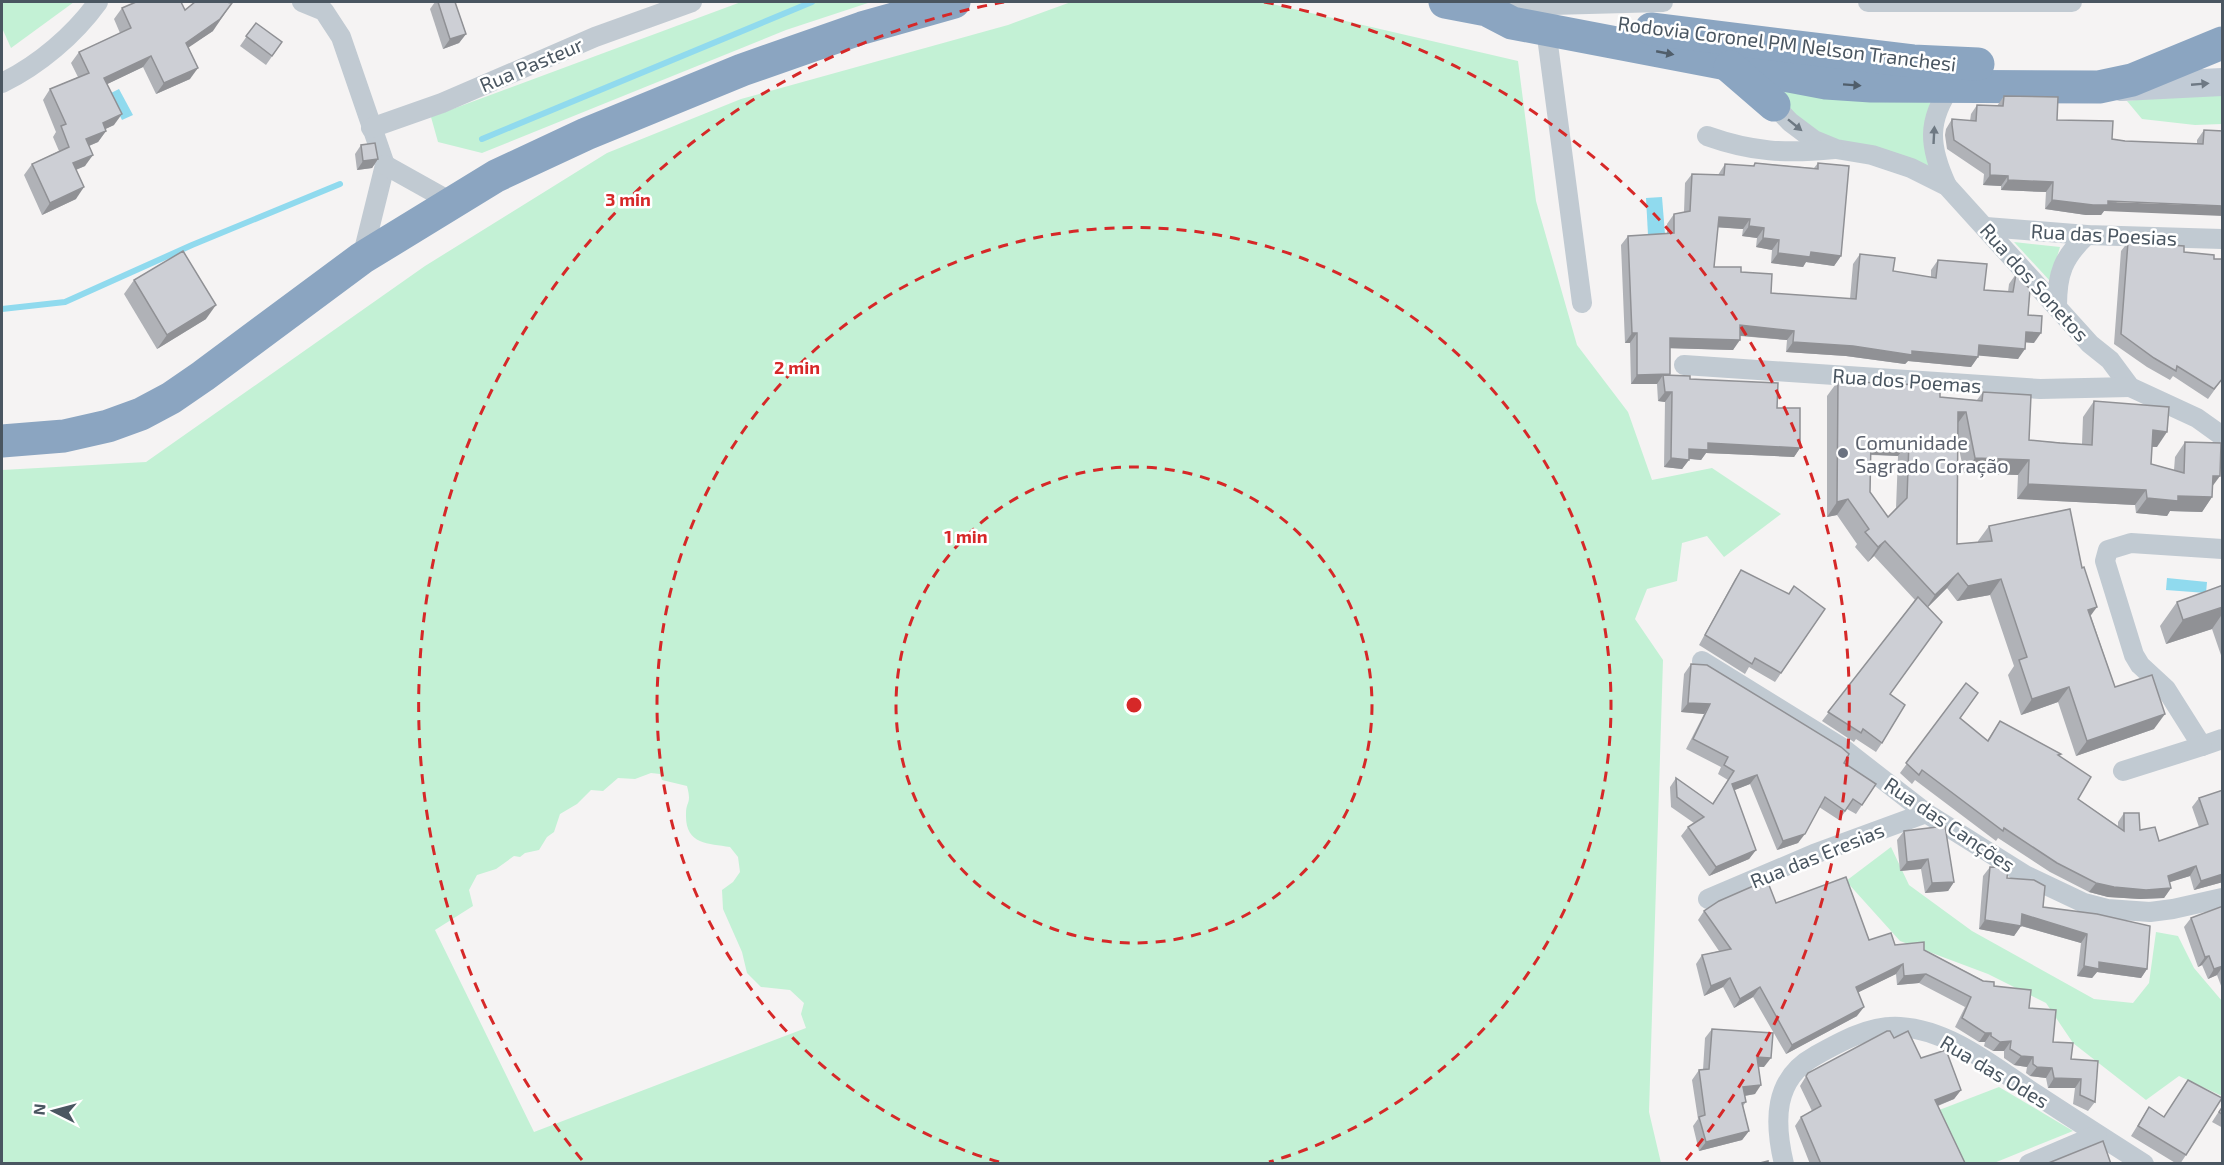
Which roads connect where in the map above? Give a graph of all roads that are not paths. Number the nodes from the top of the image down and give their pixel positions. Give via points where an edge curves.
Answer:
1 (98, 2) edge
2 (302, 2) edge
3 (692, 2) edge
4 (954, 2) edge
5 (1445, 2) edge
6 (1663, 2) edge
7 (1868, 2) edge
8 (2072, 2) edge
9 (1499, 8) junction
10 (2223, 20) edge
11 (1546, 30) junction
12 (2223, 44) edge
13 (1913, 61) junction
14 (2223, 82) edge
15 (2, 83) edge
16 (1952, 85) junction
17 (2099, 87) junction
18 (1774, 90) junction
19 (371, 128) junction
20 (1707, 136) dead end
21 (1836, 149) junction
22 (385, 165) junction
23 (1947, 186) junction
24 (453, 203) junction
25 (1986, 227) junction
26 (2087, 235) junction
27 (2223, 239) edge
28 (363, 258) junction
29 (1582, 303) dead end
30 (2057, 306) junction
31 (1684, 365) dead end
32 (2130, 387) junction
33 (2223, 436) edge
34 (2, 441) edge
35 (2223, 549) edge
36 (1702, 661) dead end
37 (2223, 739) edge
38 (2202, 746) junction
39 (2123, 771) dead end
40 (1926, 813) junction
41 (1708, 898) dead end
42 (2223, 898) edge
43 (2097, 1134) junction
44 (1784, 1164) edge
45 (2029, 1164) edge
46 (2144, 1164) edge

1 - 15 street via 65,39
2 - 19 street via 324,11 333,22
3 - 19 street, Rua Pasteur
4 - 24 highway via 862,28 742,70 586,134 496,176
5 - 9 highway, Rodovia Coronel PM Nelson Tranchesi
6 - 9 street
7 - 8 street
9 - 11 highway, Rodovia Coronel PM Nelson Tranchesi via 1512,23
9 - 13 highway, Rodovia Coronel PM Nelson Tranchesi
10 - 13 highway, Rodovia Coronel PM Nelson Tranchesi via 2189,39 2113,64 2045,67
11 -> 18 highway, Rodovia Coronel PM Nelson Tranchesi via 1729,66
11 - 29 street
12 - 17 highway, Rodovia Coronel PM Nelson Tranchesi via 2132,80
13 - 18 highway via 1796,63 1788,65
17 -> 14 main road
16 - 17 highway, Rodovia Coronel PM Nelson Tranchesi
18 -> 16 highway, Rodovia Coronel PM Nelson Tranchesi
23 -> 16 street via 1936,162 1932,135 1938,104
18 -> 21 street, Rua dos Sonetos via 1790,122 1814,140
19 - 22 street
20 - 21 street, Rua dos Sonetos via 1733,146 1773,153
21 - 23 street, Rua dos Sonetos via 1872,155
22 - 24 street
22 - 28 street
23 - 25 street, Rua dos Sonetos
24 - 28 highway
25 - 26 street, Rua das Poesias
25 - 30 street, Rua dos Sonetos
26 - 27 street, Rua das Poesias
26 - 30 street via 2070,250 2062,268
28 - 34 highway via 203,376 141,414 64,436
30 - 32 street, Rua dos Sonetos via 2110,360
31 - 32 street, Rua dos Poemas via 2040,389
32 - 33 street, Rua dos Sonetos via 2197,418
35 - 38 street via 2131,543 2108,550 2105,561 2134,655 2166,688
36 - 40 street, Rua das Canções via 1841,747
37 - 38 street
38 - 39 street
40 - 41 street, Rua das Eresias
40 - 42 street, Rua das Canções via 2025,875 2084,903 2150,912
43 - 44 street, Rua das Odes via 1965,1048 1922,1029 1877,1028 1798,1065 1781,1094 1778,1114 1778,1140
43 - 45 street
43 - 46 street, Rua das Odes

